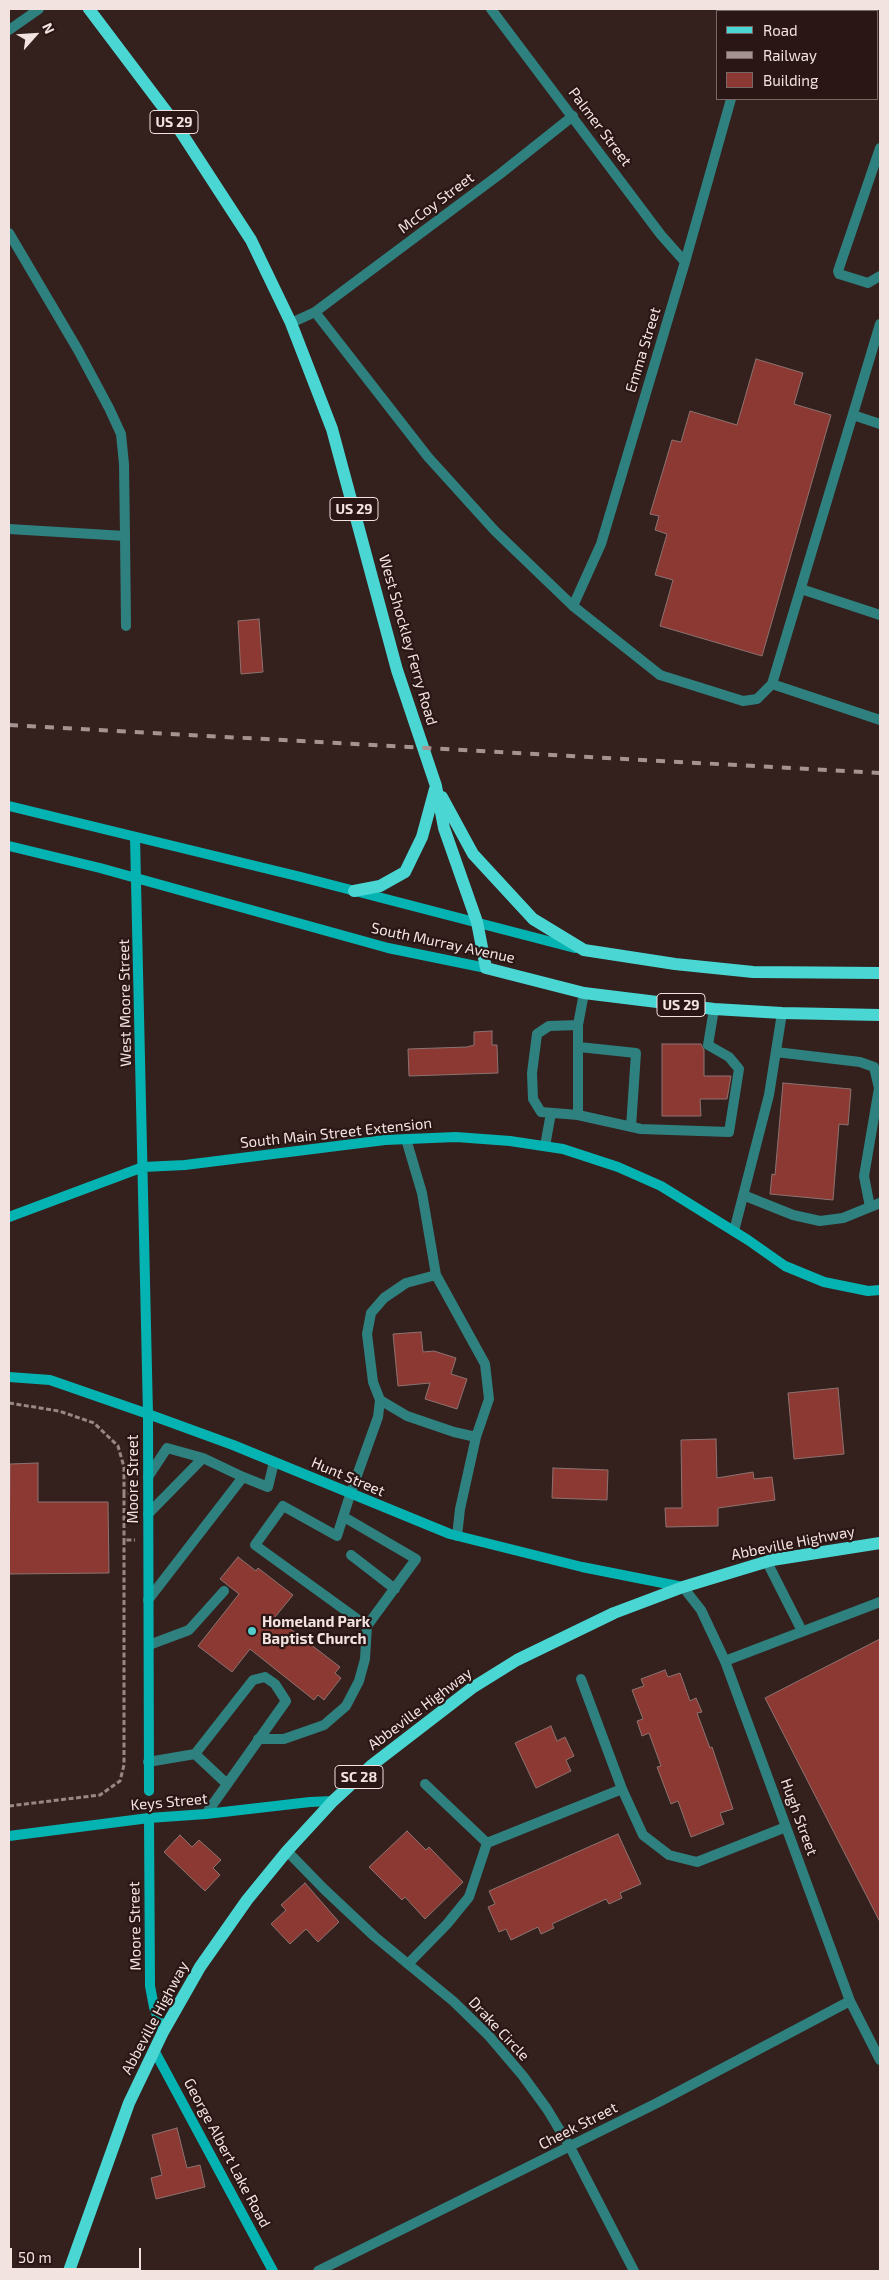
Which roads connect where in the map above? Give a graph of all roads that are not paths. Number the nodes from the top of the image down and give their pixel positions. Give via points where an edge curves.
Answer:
1 (39, 9) edge
2 (89, 9) edge
3 (491, 9) edge
4 (9, 30) edge
5 (730, 100) edge
6 (573, 116) junction
7 (880, 148) edge
8 (9, 233) edge
9 (686, 262) junction
10 (880, 276) edge
11 (315, 312) junction
12 (292, 323) junction
13 (880, 324) edge
14 (876, 352) edge
15 (853, 414) junction
16 (880, 424) edge
17 (9, 529) edge
18 (125, 536) junction
19 (801, 589) junction
20 (573, 606) junction
21 (880, 615) edge
22 (126, 626) dead end
23 (772, 684) junction
24 (880, 720) edge
25 (436, 786) junction
26 (9, 806) edge
27 (135, 837) junction
28 (9, 846) edge
29 (137, 879) junction
30 (354, 891) junction
31 (476, 922) junction
32 (584, 950) junction
33 (486, 968) junction
34 (880, 973) edge
35 (584, 993) junction
36 (714, 1009) junction
37 (782, 1013) junction
38 (880, 1014) edge
39 (578, 1025) junction
40 (579, 1046) junction
41 (776, 1052) junction
42 (551, 1113) junction
43 (578, 1115) junction
44 (631, 1127) junction
45 (406, 1139) junction
46 (545, 1146) junction
47 (143, 1167) junction
48 (743, 1196) junction
49 (880, 1203) edge
50 (870, 1207) junction
51 (9, 1217) edge
52 (734, 1231) junction
53 (436, 1275) junction
54 (880, 1290) edge
55 (9, 1377) edge
56 (380, 1400) junction
57 (148, 1414) junction
58 (476, 1437) junction
59 (203, 1458) junction
60 (274, 1462) junction
61 (148, 1477) junction
62 (243, 1477) junction
63 (350, 1495) junction
64 (148, 1514) junction
65 (344, 1516) junction
66 (457, 1536) junction
67 (880, 1543) edge
68 (350, 1555) dead end
69 (767, 1562) junction
70 (683, 1587) junction
71 (395, 1589) junction
72 (224, 1590) dead end
73 (148, 1600) junction
74 (880, 1602) edge
75 (367, 1626) junction
76 (802, 1631) junction
77 (148, 1645) junction
78 (724, 1661) junction
79 (581, 1679) dead end
80 (258, 1739) junction
81 (195, 1754) junction
82 (148, 1762) junction
83 (227, 1784) junction
84 (425, 1784) dead end
85 (622, 1789) junction
86 (149, 1791) dead end
87 (333, 1801) junction
88 (206, 1814) junction
89 (148, 1818) junction
90 (786, 1827) junction
91 (9, 1836) edge
92 (487, 1843) junction
93 (287, 1851) junction
94 (408, 1964) junction
95 (850, 2001) junction
96 (163, 2032) junction
97 (154, 2050) junction
98 (880, 2060) edge
99 (570, 2147) junction
100 (69, 2271) edge
101 (273, 2271) edge
102 (318, 2271) edge
103 (634, 2271) edge

1 - 4 street
2 - 12 main road, West Shockley Ferry Road / US 29 via 175,123 257,252
3 - 6 street, Palmer Street
5 - 9 street, Emma Street
6 - 9 street, Palmer Street via 661,235
6 - 11 street, McCoy Street
7 - 10 street via 838,271 868,283
8 - 18 street via 78,350 121,434
9 - 20 street, Emma Street via 601,544
11 - 12 street
11 - 20 street via 428,457 494,531
12 - 25 main road, West Shockley Ferry Road / US 29 via 332,429 397,670
13 - 14 street
14 - 15 street
15 - 16 street
15 - 19 street
17 - 18 street
18 - 22 street
19 - 21 street
19 - 23 street
20 - 23 street via 660,675 743,701 757,699
23 - 24 street
25 - 30 main road via 422,837 404,872 380,886
25 - 31 main road, West Shockley Ferry Road / US 29 via 444,828
25 - 32 main road, US 29 via 473,854 533,919
26 - 27 street, South Murray Avenue
27 - 29 street, West Moore Street
27 - 30 street, South Murray Avenue
28 - 29 street, South Murray Avenue
29 - 33 street, South Murray Avenue via 388,948
29 - 47 street, West Moore Street
30 - 31 street, South Murray Avenue
31 - 32 street, South Murray Avenue
31 - 33 main road, West Shockley Ferry Road / US 29
32 - 34 main road, South Murray Avenue / US 29 via 753,972
33 - 35 main road, South Murray Avenue / US 29
35 - 36 main road, South Murray Avenue / US 29
35 - 39 street
36 - 37 main road, South Murray Avenue / US 29
36 - 44 street via 708,1045 728,1057 739,1069 730,1132
37 - 38 main road, South Murray Avenue / US 29
37 - 41 street
39 - 40 street
39 - 42 street via 549,1026 537,1034 532,1073 533,1099 541,1112
40 - 43 street
40 - 44 street via 636,1053
41 - 48 street via 762,1127
41 - 50 street via 860,1062 874,1067 879,1088 864,1176
42 - 43 street
42 - 46 street
43 - 44 street
45 - 46 street, South Main Street Extension via 456,1136
45 - 47 street, South Main Street Extension
45 - 53 street via 422,1193
46 - 52 street, South Main Street Extension via 618,1167 661,1186
47 - 51 street, South Main Street Extension
47 - 57 street, Moore Street
48 - 50 street via 793,1215 820,1221 843,1218
48 - 52 street
49 - 50 street
52 - 54 street, South Main Street Extension via 785,1266 824,1282 868,1291
53 - 56 street via 406,1283 384,1298 371,1313 367,1334
53 - 58 street via 485,1364 489,1399
55 - 57 street, Hunt Street via 50,1380
56 - 58 street via 434,1427
56 - 63 street via 378,1417
57 - 60 street, Hunt Street
57 - 61 street, Moore Street
58 - 66 street
59 - 61 street via 167,1448
59 - 62 street
59 - 64 street
60 - 62 street via 268,1487
60 - 63 street, Hunt Street
61 - 64 street, Moore Street
62 - 73 street
63 - 65 street
63 - 66 street, Hunt Street
64 - 73 street, Moore Street
65 - 71 street via 416,1559
65 - 75 street via 337,1536 283,1506 255,1545
66 - 70 street, Hunt Street via 582,1567
67 - 69 main road, Abbeville Highway / SC 28
68 - 71 street
69 - 70 main road, Abbeville Highway / SC 28
69 - 76 street
70 - 78 street, Hugh Street via 702,1610
70 - 87 main road, Abbeville Highway / SC 28 via 614,1613 517,1660 427,1721
71 - 75 street
72 - 77 street via 189,1630
73 - 77 street, Moore Street
74 - 76 street
75 - 80 street via 365,1659 359,1681 346,1706 324,1725 284,1739
76 - 78 street
77 - 82 street, Moore Street
78 - 90 street, Hugh Street
79 - 85 street
80 - 81 street via 286,1701 275,1684 265,1677 253,1680
80 - 83 street
81 - 82 street
81 - 83 street
82 - 86 street, Moore Street
83 - 88 street
84 - 92 street
85 - 90 street via 643,1836 669,1855 698,1862
85 - 92 street
87 - 88 street, Keys Street
87 - 93 main road, Abbeville Highway / SC 28
88 - 89 street, Keys Street
89 - 91 street, Keys Street
89 - 96 street, Moore Street via 150,1986
90 - 95 street, Hugh Street
92 - 94 street via 469,1897
93 - 94 street, Drake Circle via 324,1889
93 - 96 main road, Abbeville Highway / SC 28 via 247,1900 200,1967
94 - 99 street, Drake Circle via 489,2036 532,2089
95 - 98 street, Hugh Street
95 - 99 street, Cheek Street
96 - 97 main road, Abbeville Highway / SC 28
97 - 100 main road, Abbeville Highway / SC 28 via 129,2103
97 - 101 street, George Albert Lake Road
99 - 102 street, Cheek Street
99 - 103 street, Drake Circle

